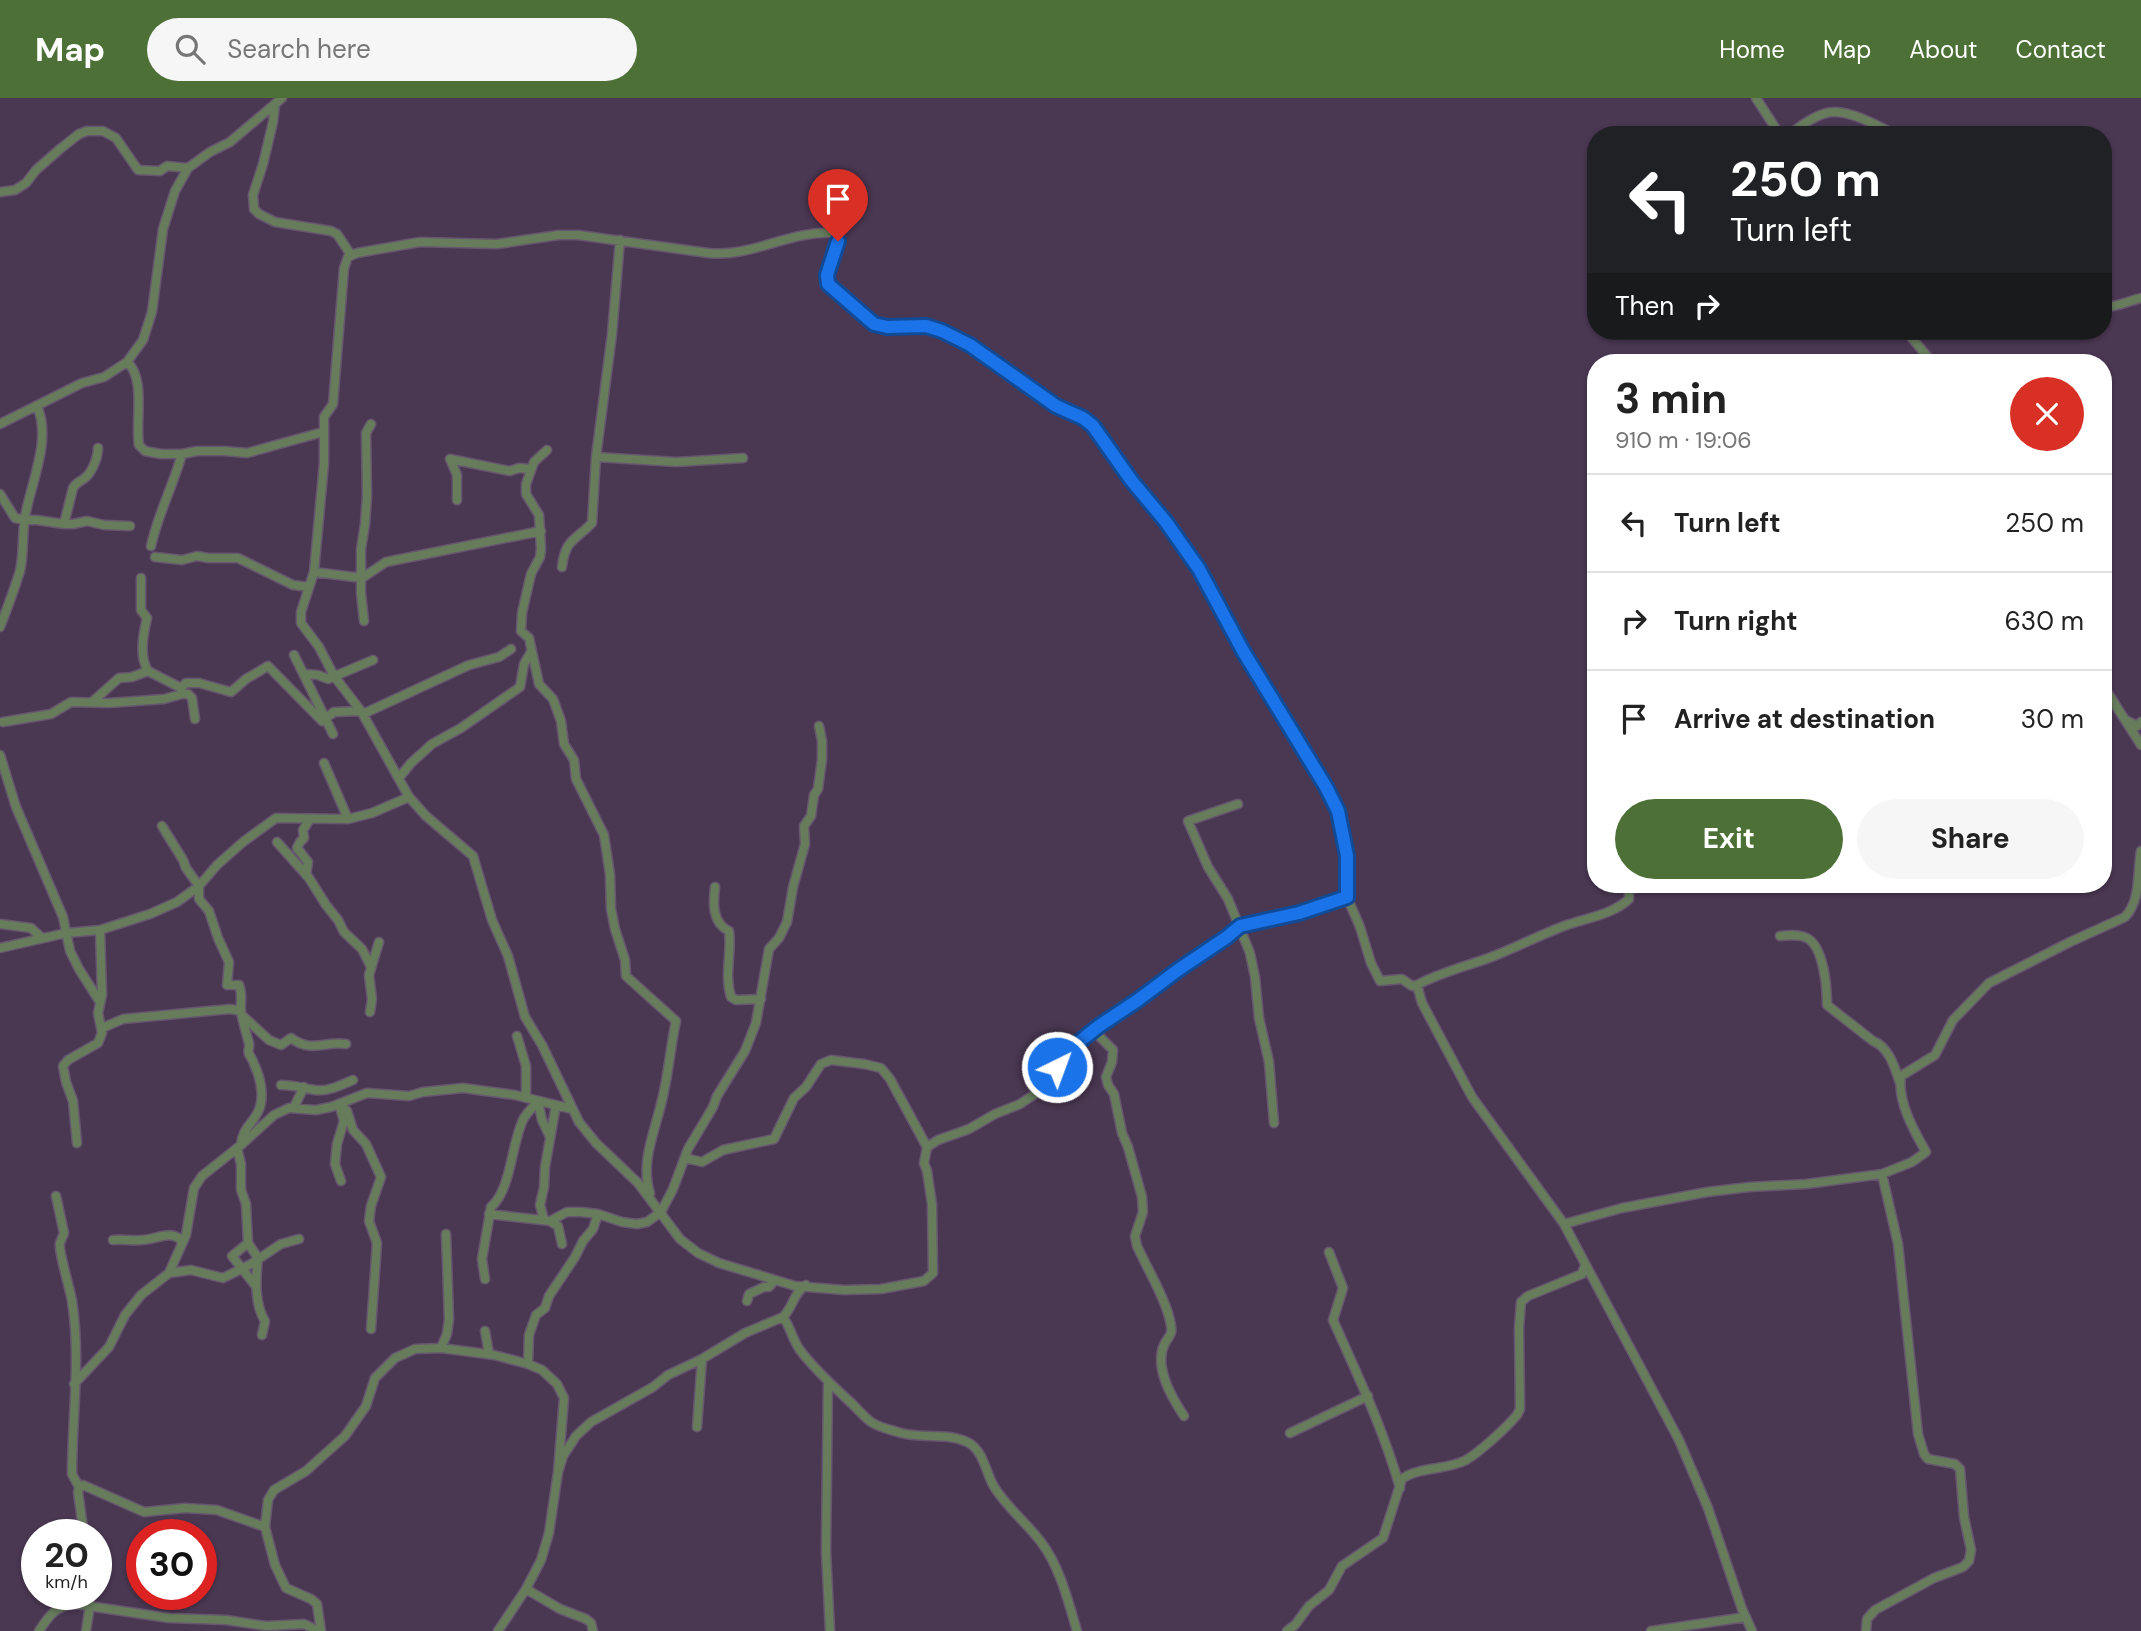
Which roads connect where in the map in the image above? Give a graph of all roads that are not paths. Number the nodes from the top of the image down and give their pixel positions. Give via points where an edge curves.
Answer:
1 (1756, 98) edge
2 (278, 101) edge
3 (1774, 126) edge
4 (1801, 126) edge
5 (1875, 126) edge
6 (167, 166) junction
7 (188, 168) junction
8 (174, 191) junction
9 (0, 192) edge
10 (620, 240) junction
11 (351, 255) junction
12 (2141, 298) edge
13 (2112, 307) edge
14 (1914, 340) edge
15 (1925, 354) edge
16 (127, 362) junction
17 (37, 406) junction
18 (0, 424) edge
19 (371, 424) dead end
20 (323, 432) junction
21 (98, 448) dead end
22 (547, 450) dead end
23 (182, 454) junction
24 (596, 457) junction
25 (743, 458) dead end
26 (531, 469) junction
27 (0, 494) edge
28 (457, 499) dead end
29 (25, 520) junction
30 (64, 524) junction
31 (130, 526) dead end
32 (541, 531) junction
33 (151, 546) dead end
34 (155, 557) dead end
35 (562, 566) dead end
36 (314, 572) junction
37 (141, 578) dead end
38 (362, 578) junction
39 (309, 587) junction
40 (364, 621) dead end
41 (0, 627) edge
42 (511, 649) dead end
43 (531, 652) junction
44 (294, 655) dead end
45 (373, 660) dead end
46 (148, 671) junction
47 (304, 674) junction
48 (334, 676) junction
49 (182, 691) junction
50 (2112, 700) edge
51 (92, 702) junction
52 (2116, 706) junction
53 (362, 713) junction
54 (326, 717) junction
55 (195, 719) dead end
56 (3, 722) dead end
57 (2141, 723) edge
58 (819, 726) dead end
59 (333, 734) dead end
60 (2141, 745) edge
61 (0, 755) edge
62 (324, 763) dead end
63 (399, 778) junction
64 (409, 797) junction
65 (1238, 804) dead end
66 (310, 818) junction
67 (348, 819) junction
68 (162, 826) dead end
69 (276, 842) dead end
70 (2141, 851) edge
71 (306, 875) junction
72 (199, 886) junction
73 (715, 887) dead end
74 (2140, 891) edge
75 (1629, 893) edge
76 (1347, 897) junction
77 (0, 924) edge
78 (1240, 926) junction
79 (100, 930) junction
80 (66, 933) junction
81 (1780, 936) dead end
82 (42, 938) junction
83 (379, 942) dead end
84 (0, 948) edge
85 (370, 967) junction
86 (1417, 985) junction
87 (761, 999) junction
88 (100, 1002) junction
89 (370, 1012) dead end
90 (243, 1014) junction
91 (102, 1028) junction
92 (1093, 1030) junction
93 (517, 1036) dead end
94 (346, 1044) dead end
95 (353, 1080) dead end
96 (281, 1085) dead end
97 (1901, 1085) junction
98 (304, 1087) junction
99 (527, 1098) junction
100 (538, 1101) junction
101 (339, 1104) junction
102 (556, 1105) junction
103 (294, 1107) junction
104 (572, 1109) junction
105 (1274, 1123) dead end
106 (550, 1137) junction
107 (77, 1143) dead end
108 (239, 1147) junction
109 (927, 1147) junction
110 (685, 1158) junction
111 (1882, 1174) junction
112 (341, 1181) dead end
113 (56, 1196) dead end
114 (651, 1198) junction
115 (660, 1212) junction
116 (489, 1214) junction
117 (598, 1214) junction
118 (547, 1220) junction
119 (1564, 1224) junction
120 (446, 1234) dead end
121 (299, 1239) dead end
122 (113, 1240) dead end
123 (183, 1242) junction
124 (248, 1243) junction
125 (562, 1244) dead end
126 (1329, 1252) dead end
127 (258, 1258) junction
128 (175, 1261) junction
129 (1585, 1265) junction
130 (241, 1269) junction
131 (179, 1271) junction
132 (169, 1273) junction
133 (485, 1279) dead end
134 (774, 1281) junction
135 (255, 1285) junction
136 (806, 1285) junction
137 (747, 1301) dead end
138 (783, 1317) junction
139 (371, 1329) dead end
140 (485, 1331) dead end
141 (262, 1335) dead end
142 (441, 1348) junction
143 (489, 1354) junction
144 (702, 1359) junction
145 (528, 1364) junction
146 (828, 1382) junction
147 (74, 1384) junction
148 (1368, 1396) junction
149 (1184, 1416) dead end
150 (698, 1427) dead end
151 (1290, 1433) dead end
152 (558, 1472) junction
153 (79, 1487) junction
154 (1401, 1491) junction
155 (82, 1519) edge
156 (265, 1527) junction
157 (526, 1589) junction
158 (112, 1608) edge
159 (55, 1610) edge
160 (89, 1610) edge
161 (1746, 1617) junction
162 (39, 1631) edge
163 (86, 1631) edge
164 (320, 1631) edge
165 (498, 1631) edge
166 (593, 1631) edge
167 (830, 1631) edge
168 (1077, 1631) edge
169 (1287, 1631) edge
170 (1651, 1631) edge
171 (1752, 1631) edge
172 (1866, 1631) edge

1 - 3 street
2 - 7 street via 230,142
2 - 11 street via 253,195 254,209 275,222 331,231
4 - 5 street via 1830,112
6 - 7 street
6 - 8 street
6 - 9 street via 160,171 138,170 116,138 103,131 87,131 60,149 26,183
7 - 8 street
8 - 16 street via 163,229 150,320
10 - 11 street via 559,235 497,244 420,242
10 - 24 street
10 - 76 street via 728,254 833,233 838,241 828,284 870,322 942,331 1093,426 1199,569 1326,787 1338,811 1347,856
11 - 20 street via 344,268 332,404 324,417
12 - 13 street
14 - 15 street
16 - 17 street
16 - 23 street via 138,384 139,445 148,453
17 - 18 street
17 - 29 street via 43,419 41,443
19 - 38 street via 365,446 368,486 360,549
20 - 23 street via 247,453
20 - 36 street
21 - 30 street via 87,476 75,483
22 - 26 street
23 - 33 street
24 - 25 street via 676,462
24 - 35 street via 592,523 569,543
26 - 28 street via 510,471 450,459 457,475
26 - 32 street via 526,494 539,515
27 - 29 street via 15,517
29 - 30 street
29 - 41 street via 20,569
30 - 31 street via 87,521
32 - 38 street via 386,562
32 - 43 street via 540,557 531,574 520,631 530,638
34 - 39 street via 238,558 293,585
36 - 38 street
36 - 39 street
37 - 46 street via 141,610 147,618 143,656
38 - 40 street
39 - 48 street via 301,623
42 - 53 street
43 - 63 street via 520,687 432,744
43 - 114 street via 539,684 553,699 561,720 564,744 575,760 576,779 604,835 611,909 626,976 676,1021 648,1155 645,1180
44 - 47 street
45 - 48 street
46 - 49 street
46 - 51 street via 119,678
47 - 48 street
47 - 54 street
48 - 53 street
49 - 51 street via 164,699
49 - 54 street via 186,683 199,683 231,692 268,666 322,721
49 - 55 street via 192,698
50 - 52 street
51 - 56 street via 71,702 51,714
52 - 57 street via 2132,724
52 - 60 street
53 - 54 street via 334,712
53 - 63 street
54 - 59 street
58 - 87 street via 822,759 818,789 804,826 805,844 787,922 769,949
61 - 80 street
62 - 67 street
63 - 64 street
64 - 67 street
64 - 104 street via 474,856 525,1017
65 - 78 street via 1188,821
66 - 67 street
66 - 71 street via 297,848 308,862
66 - 72 street via 276,818 243,842
68 - 72 street
69 - 71 street
70 - 74 street
71 - 85 street via 344,932 362,949
72 - 79 street via 177,902
72 - 90 street via 199,899 209,911 229,962 227,985 239,985 241,990
73 - 87 street via 717,919 729,931 731,997
74 - 97 street via 2136,905 2125,917 1985,986 1952,1020 1935,1055 1903,1073
75 - 86 street via 1626,902 1610,912
76 - 78 street
76 - 86 street via 1380,981 1402,979
77 - 82 street via 31,928
78 - 92 street
78 - 105 street via 1255,977
79 - 80 street
79 - 88 street
80 - 82 street
80 - 88 street via 70,951
81 - 97 street via 1794,934 1815,944 1828,1005 1880,1044
82 - 84 street
83 - 85 street
85 - 89 street
86 - 119 street via 1472,1097
87 - 110 street via 745,1051
88 - 91 street
90 - 91 street via 230,1009 142,1017
90 - 94 street via 269,1040 281,1045 291,1038 301,1045
90 - 108 street via 261,1097
91 - 107 street via 98,1043 64,1063
92 - 109 street via 1035,1094
92 - 149 street via 1112,1050 1106,1077 1142,1197 1136,1246 1167,1310 1171,1334 1163,1346 1161,1369
93 - 99 street via 526,1066
95 - 98 street via 322,1090
96 - 98 street
97 - 111 street via 1905,1108 1926,1152
98 - 103 street
99 - 100 street
99 - 101 street via 463,1088 409,1096 366,1093
100 - 102 street
100 - 106 street
100 - 116 street via 524,1119 498,1201
101 - 103 street via 316,1110
101 - 112 street via 344,1121 335,1164
101 - 139 street via 381,1177 369,1221 377,1243
102 - 104 street
102 - 106 street
103 - 108 street via 266,1120
104 - 114 street via 586,1133
106 - 118 street via 540,1205
108 - 123 street via 194,1188
108 - 124 street
109 - 110 street via 881,1068 831,1060 821,1064 794,1098 774,1139 723,1150 702,1162
109 - 136 street via 924,1163 932,1204 933,1273 924,1281 881,1289
110 - 115 street
111 - 119 street via 1707,1192
111 - 172 street via 1898,1244 1918,1434 1928,1459 1960,1469 1971,1555 1963,1567 1875,1609 1867,1619
113 - 147 street via 64,1233 60,1250 74,1316
114 - 115 street
115 - 117 street via 637,1224
115 - 134 street via 680,1239 698,1253
116 - 118 street
116 - 133 street via 482,1259
117 - 118 street via 567,1212
117 - 145 street via 593,1229 536,1315 529,1335
118 - 125 street via 558,1226
119 - 129 street
120 - 142 street via 449,1320
121 - 127 street
122 - 123 street via 143,1241 173,1234
123 - 128 street
124 - 127 street
124 - 130 street via 232,1256
126 - 148 street via 1343,1288 1333,1320
127 - 130 street
127 - 135 street
128 - 131 street
128 - 132 street
129 - 154 street via 1582,1274 1521,1302 1517,1415 1466,1460 1407,1475
129 - 161 street via 1679,1440
130 - 131 street via 223,1278
130 - 135 street
131 - 132 street
132 - 147 street via 141,1295 109,1347
134 - 136 street
134 - 137 street via 749,1294
135 - 141 street via 265,1321
136 - 138 street
138 - 144 street
138 - 146 street via 802,1352
140 - 143 street
142 - 143 street
142 - 156 street via 405,1352 381,1371 366,1406 345,1436 306,1471 270,1494
143 - 145 street
144 - 150 street
144 - 152 street via 591,1422 576,1436
145 - 152 street via 552,1377 564,1398
146 - 167 street
146 - 168 street via 874,1424 972,1445 1000,1496 1049,1555
147 - 153 street via 72,1474
148 - 151 street
148 - 154 street
152 - 157 street via 545,1548
153 - 155 street
153 - 156 street via 89,1486 144,1512 217,1510
154 - 169 street via 1383,1538 1342,1566 1329,1590
156 - 164 street via 284,1585 317,1604
157 - 165 street
157 - 166 street via 586,1619
158 - 164 street via 178,1619 266,1626 304,1624
159 - 162 street
160 - 163 street
161 - 170 street
161 - 171 street

